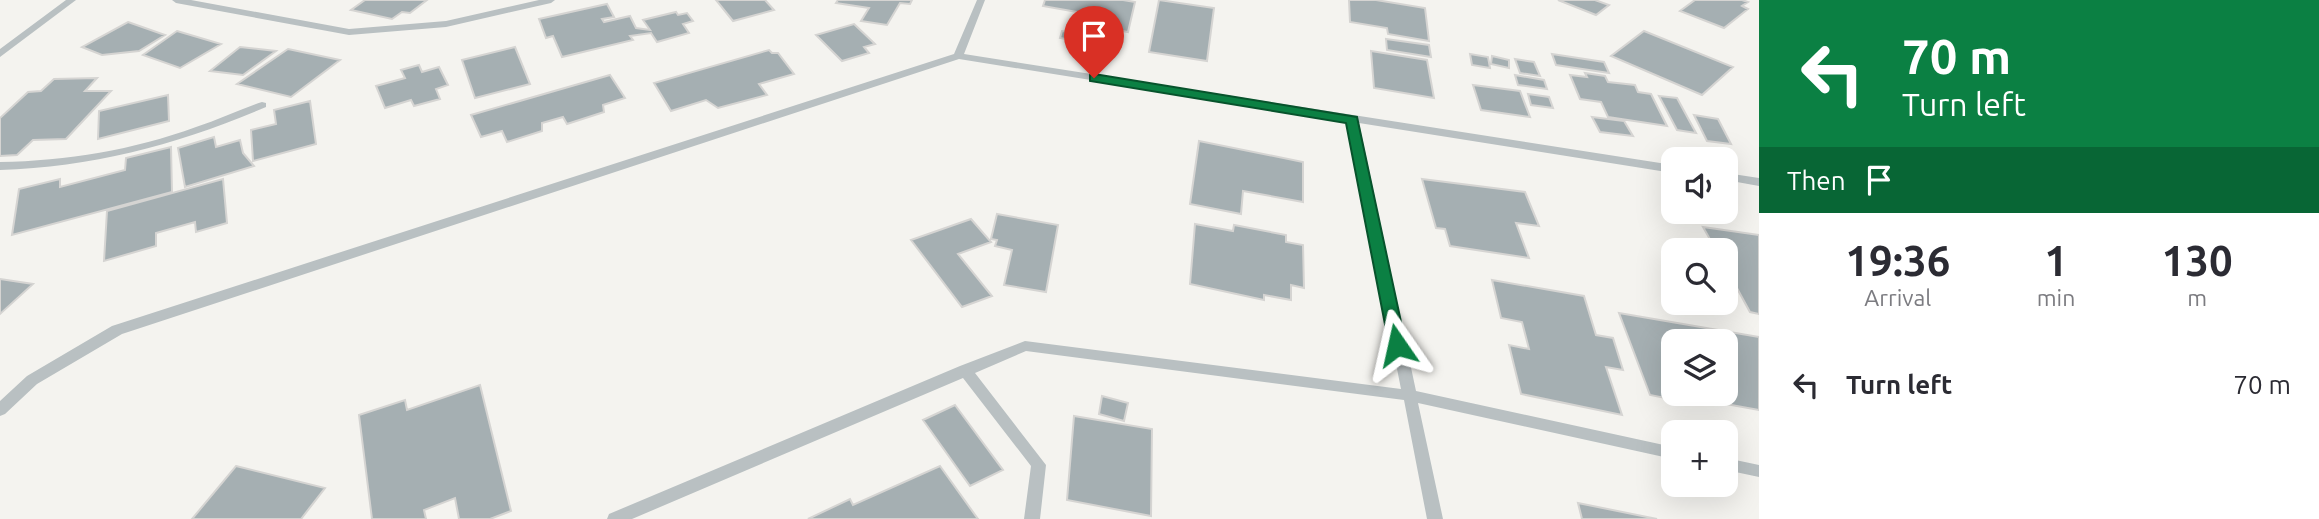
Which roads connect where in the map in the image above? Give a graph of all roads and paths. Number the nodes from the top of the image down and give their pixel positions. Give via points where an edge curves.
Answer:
1 (72, 0) edge
2 (176, 0) edge
3 (551, 0) edge
4 (981, 0) edge
5 (0, 54) edge
6 (958, 56) junction
7 (262, 105) dead end
8 (1353, 120) junction
9 (0, 166) edge
10 (1661, 167) edge
11 (1738, 179) edge
12 (1759, 183) edge
13 (965, 370) junction
14 (1407, 396) junction
15 (0, 410) edge
16 (1661, 450) edge
17 (1738, 467) edge
18 (1759, 471) edge
19 (615, 519) edge
20 (1032, 519) edge
21 (1434, 519) edge

1 - 5 lane
2 - 3 lane via 349,32 446,24
4 - 6 lane
6 - 8 lane
6 - 15 lane via 117,330 32,380
7 - 9 lane via 190,134 101,156
8 - 10 lane
8 - 14 lane
11 - 12 lane
13 - 14 lane via 1025,346
13 - 19 lane
13 - 20 lane via 1039,465
14 - 16 lane
14 - 21 lane
17 - 18 lane

